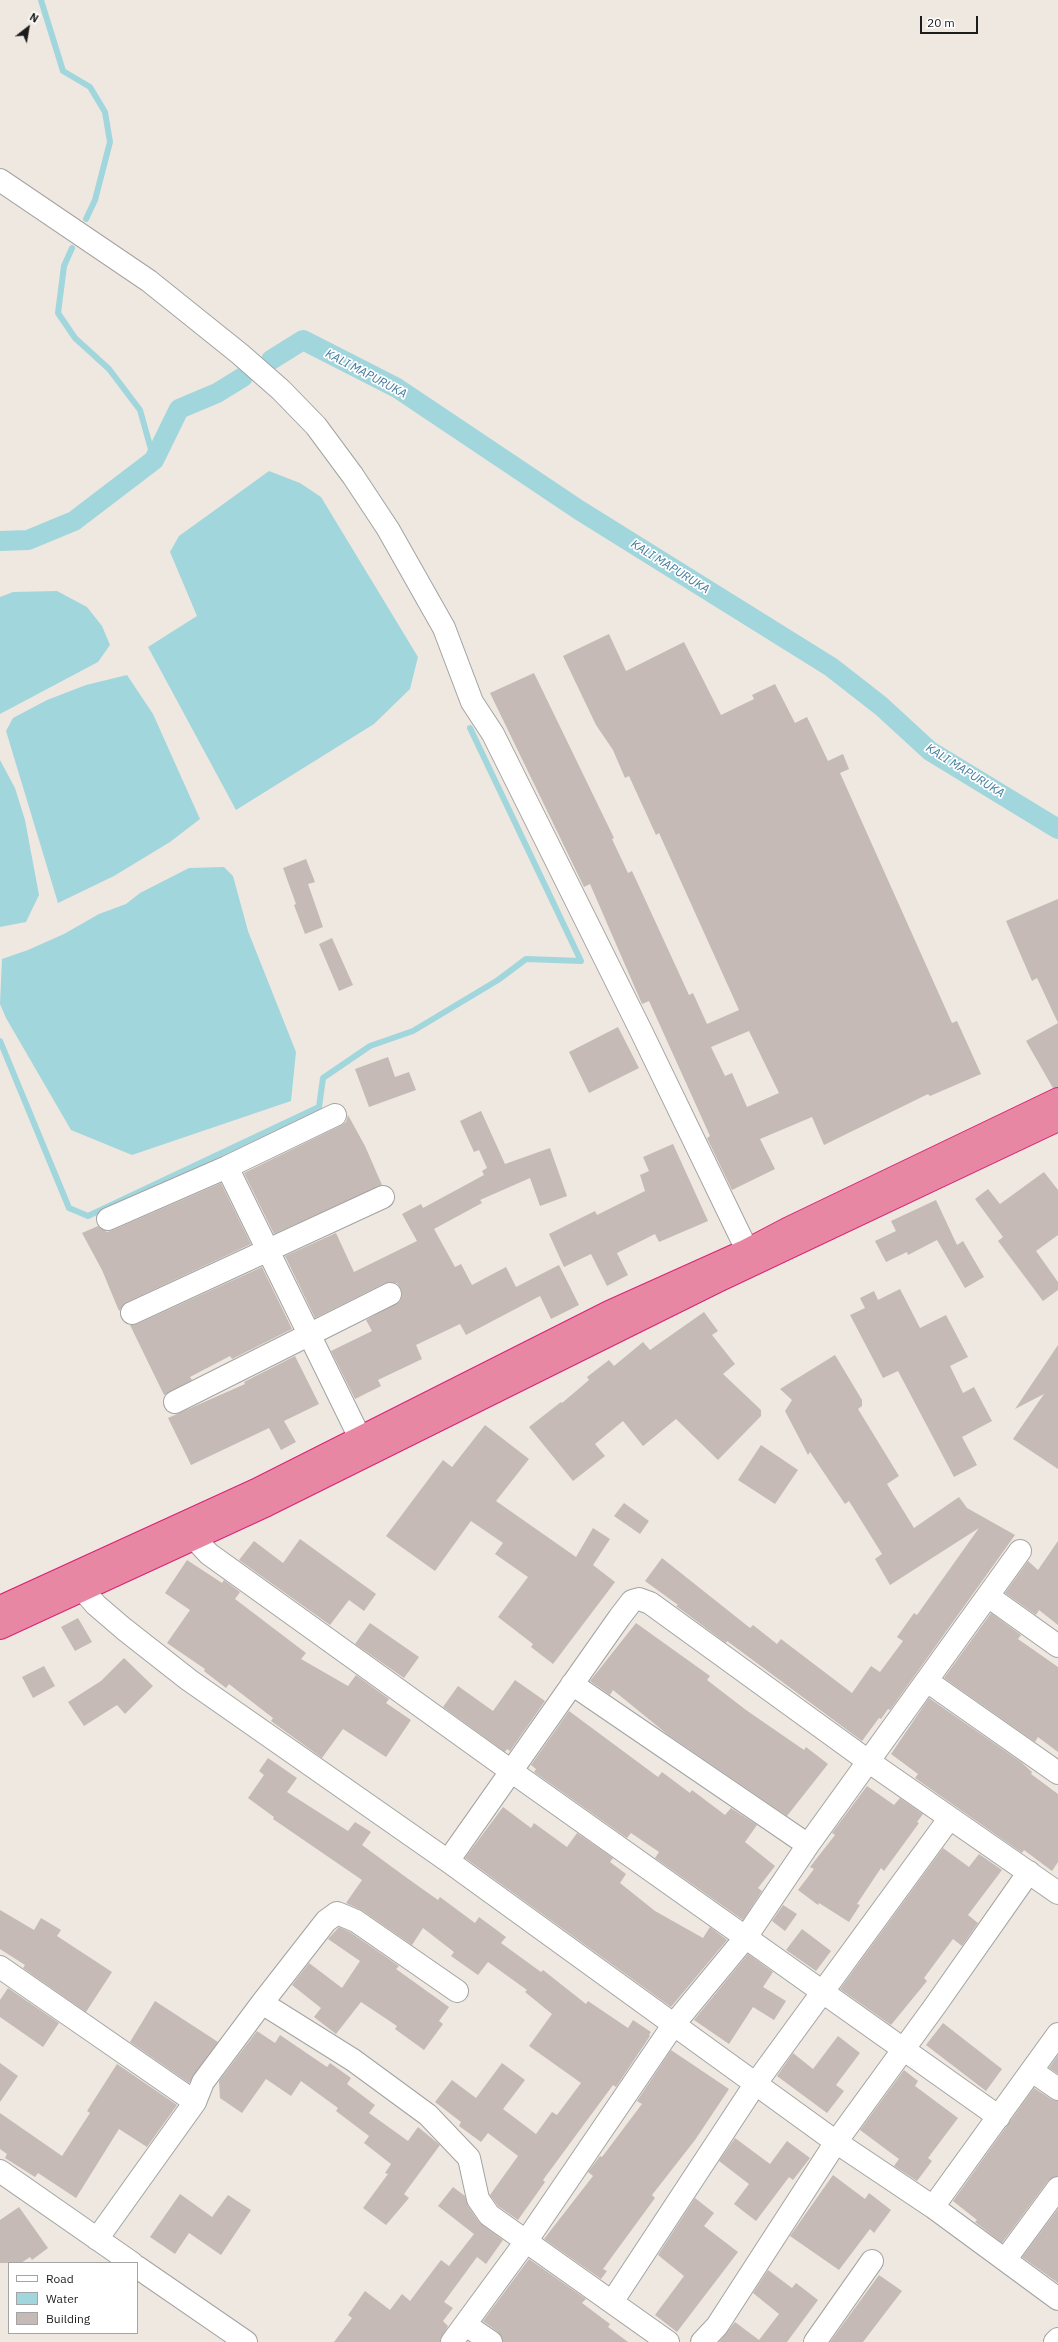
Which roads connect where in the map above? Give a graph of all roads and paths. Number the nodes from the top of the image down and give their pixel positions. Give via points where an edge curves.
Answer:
1 (0, 180) edge
2 (1058, 1099) edge
3 (335, 1115) dead end
4 (1058, 1120) edge
5 (228, 1167) junction
6 (383, 1197) dead end
7 (108, 1219) dead end
8 (748, 1250) junction
9 (268, 1251) junction
10 (390, 1294) dead end
11 (132, 1314) dead end
12 (309, 1337) junction
13 (175, 1402) dead end
14 (360, 1438) junction
15 (195, 1539) junction
16 (1020, 1551) dead end
17 (83, 1590) junction
18 (988, 1596) junction
19 (0, 1607) edge
20 (0, 1628) edge
21 (1058, 1646) edge
22 (927, 1681) junction
23 (572, 1684) junction
24 (868, 1761) junction
25 (511, 1771) junction
26 (1058, 1773) edge
27 (949, 1818) junction
28 (808, 1845) junction
29 (448, 1861) junction
30 (1029, 1872) junction
31 (1058, 1893) edge
32 (746, 1937) junction
33 (2, 1972) edge
34 (457, 1991) dead end
35 (824, 1991) junction
36 (262, 2003) junction
37 (674, 2024) junction
38 (1058, 2034) edge
39 (905, 2048) junction
40 (1032, 2071) junction
41 (756, 2083) junction
42 (1058, 2089) edge
43 (195, 2102) junction
44 (999, 2117) junction
45 (836, 2142) junction
46 (1, 2175) edge
47 (1058, 2188) edge
48 (933, 2207) junction
49 (97, 2239) junction
50 (527, 2240) junction
51 (1005, 2260) junction
52 (872, 2261) dead end
53 (131, 2262) edge
54 (138, 2268) edge
55 (1058, 2299) edge
56 (612, 2302) junction
57 (466, 2325) junction
58 (1058, 2339) edge
59 (818, 2341) edge
60 (246, 2342) edge
61 (452, 2342) edge
62 (491, 2342) edge
63 (668, 2342) edge
64 (702, 2342) edge
65 (1056, 2342) edge

1 - 8 street via 150,281 240,354 281,390 316,426 353,476 388,529 444,628 472,702 497,741
2 - 8 highway
3 - 5 street
4 - 15 highway via 718,1281
5 - 7 street
5 - 9 street
6 - 9 street
8 - 14 highway via 609,1312
9 - 11 street
9 - 12 street
10 - 12 street
12 - 13 street
12 - 14 street
14 - 19 highway via 256,1490
15 - 17 highway
15 - 25 street via 209,1554
16 - 18 street
17 - 20 highway
17 - 29 street via 124,1629 189,1680
18 - 21 street
18 - 22 street
22 - 24 street
22 - 26 street
23 - 24 street via 626,1607 639,1599 650,1603
23 - 25 street
23 - 28 street
24 - 27 street
24 - 28 street
25 - 29 street
25 - 32 street
27 - 30 street
27 - 35 street
28 - 32 street
29 - 37 street
30 - 31 street
30 - 39 street
32 - 35 street
32 - 37 street
33 - 43 street
34 - 36 street via 356,1921 337,1913 326,1921
35 - 39 street
35 - 41 street
36 - 43 street via 203,2082
36 - 50 street via 353,2060 428,2115 469,2158 478,2199 489,2215
37 - 41 street
37 - 50 street
38 - 40 street
39 - 44 street
39 - 45 street
40 - 42 street
40 - 44 street
41 - 45 street
41 - 56 street
43 - 49 street
44 - 48 street
45 - 48 street
45 - 64 street via 717,2326
46 - 49 street
47 - 51 street
48 - 51 street
49 - 53 street
50 - 56 street
50 - 57 street
51 - 55 street
52 - 59 street
54 - 60 street
56 - 63 street
57 - 61 street
57 - 62 street
58 - 65 street

